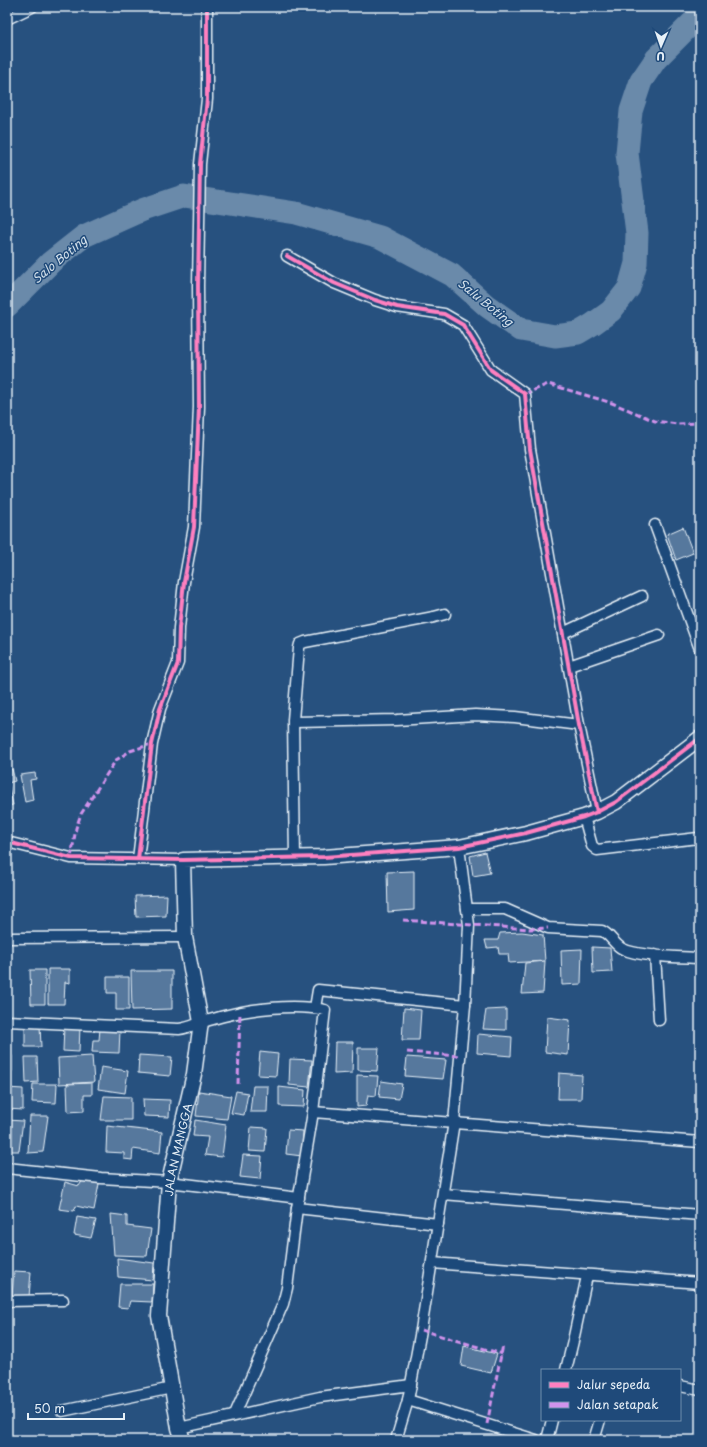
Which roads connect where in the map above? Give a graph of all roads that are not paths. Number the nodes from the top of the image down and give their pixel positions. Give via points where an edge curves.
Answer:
1 (32, 7) edge
2 (208, 7) edge
3 (7, 19) edge
4 (288, 256) dead end
5 (655, 525) dead end
6 (642, 596) dead end
7 (445, 614) dead end
8 (563, 633) junction
9 (659, 635) dead end
10 (700, 649) edge
11 (569, 666) junction
12 (294, 722) junction
13 (579, 725) junction
14 (700, 738) edge
15 (597, 812) junction
16 (584, 817) junction
17 (698, 838) dead end
18 (7, 842) edge
19 (459, 847) junction
20 (295, 858) junction
21 (138, 859) junction
22 (183, 860) junction
23 (467, 909) junction
24 (185, 937) junction
25 (7, 938) edge
26 (655, 955) junction
27 (700, 958) edge
28 (465, 1005) junction
29 (315, 1008) junction
30 (660, 1020) dead end
31 (7, 1021) edge
32 (201, 1022) junction
33 (313, 1112) junction
34 (454, 1122) junction
35 (700, 1142) edge
36 (7, 1168) edge
37 (169, 1182) junction
38 (444, 1194) junction
39 (298, 1203) junction
40 (700, 1215) edge
41 (438, 1224) junction
42 (432, 1263) junction
43 (587, 1276) junction
44 (700, 1283) edge
45 (63, 1300) dead end
46 (7, 1301) edge
47 (566, 1369) edge
48 (411, 1385) junction
49 (681, 1386) edge
50 (172, 1388) junction
51 (700, 1390) edge
52 (408, 1400) junction
53 (62, 1411) dead end
54 (235, 1414) junction
55 (552, 1421) edge
56 (600, 1421) edge
57 (181, 1434) edge
58 (396, 1440) edge
59 (536, 1440) edge
60 (547, 1440) edge
61 (594, 1440) edge

1 - 3 street
2 - 21 street via 207,98 200,164 199,407 194,527 184,582 178,663 160,709 152,744
4 - 8 street via 334,283 375,300 398,307 444,314 463,325 492,370 525,394 530,449
5 - 10 street
6 - 8 street
7 - 12 street via 300,644
8 - 11 street
9 - 11 street
11 - 13 street
12 - 13 street via 475,715
12 - 20 street
13 - 15 street
14 - 15 street via 616,802
15 - 16 street
16 - 17 street via 592,846 597,850
16 - 19 street via 526,833
18 - 21 street via 71,858
19 - 20 street
19 - 23 street
20 - 22 street
21 - 22 street
22 - 24 street, JALAN MANGGA
23 - 26 street via 505,909 548,928 602,931 624,950
23 - 28 street via 469,925
24 - 25 street
24 - 32 street, JALAN MANGGA
26 - 27 street
26 - 30 street
28 - 29 street via 318,990
28 - 34 street
29 - 32 street via 240,1012
29 - 33 street via 325,1010
31 - 32 street via 171,1029 187,1028
32 - 37 street, JALAN MANGGA via 194,1074
33 - 34 street
33 - 39 street
34 - 35 street
34 - 38 street
36 - 37 street
37 - 39 street
37 - 50 street, JALAN MANGGA via 159,1316
38 - 40 street
38 - 41 street
39 - 41 street
39 - 54 street via 283,1304
41 - 42 street
42 - 43 street
42 - 48 street
43 - 44 street
43 - 47 street
45 - 46 street
48 - 52 street
48 - 54 street via 330,1395
49 - 51 street
50 - 53 street
50 - 57 street, JALAN MANGGA
52 - 58 street
52 - 59 street
54 - 57 street
55 - 60 street
56 - 61 street

